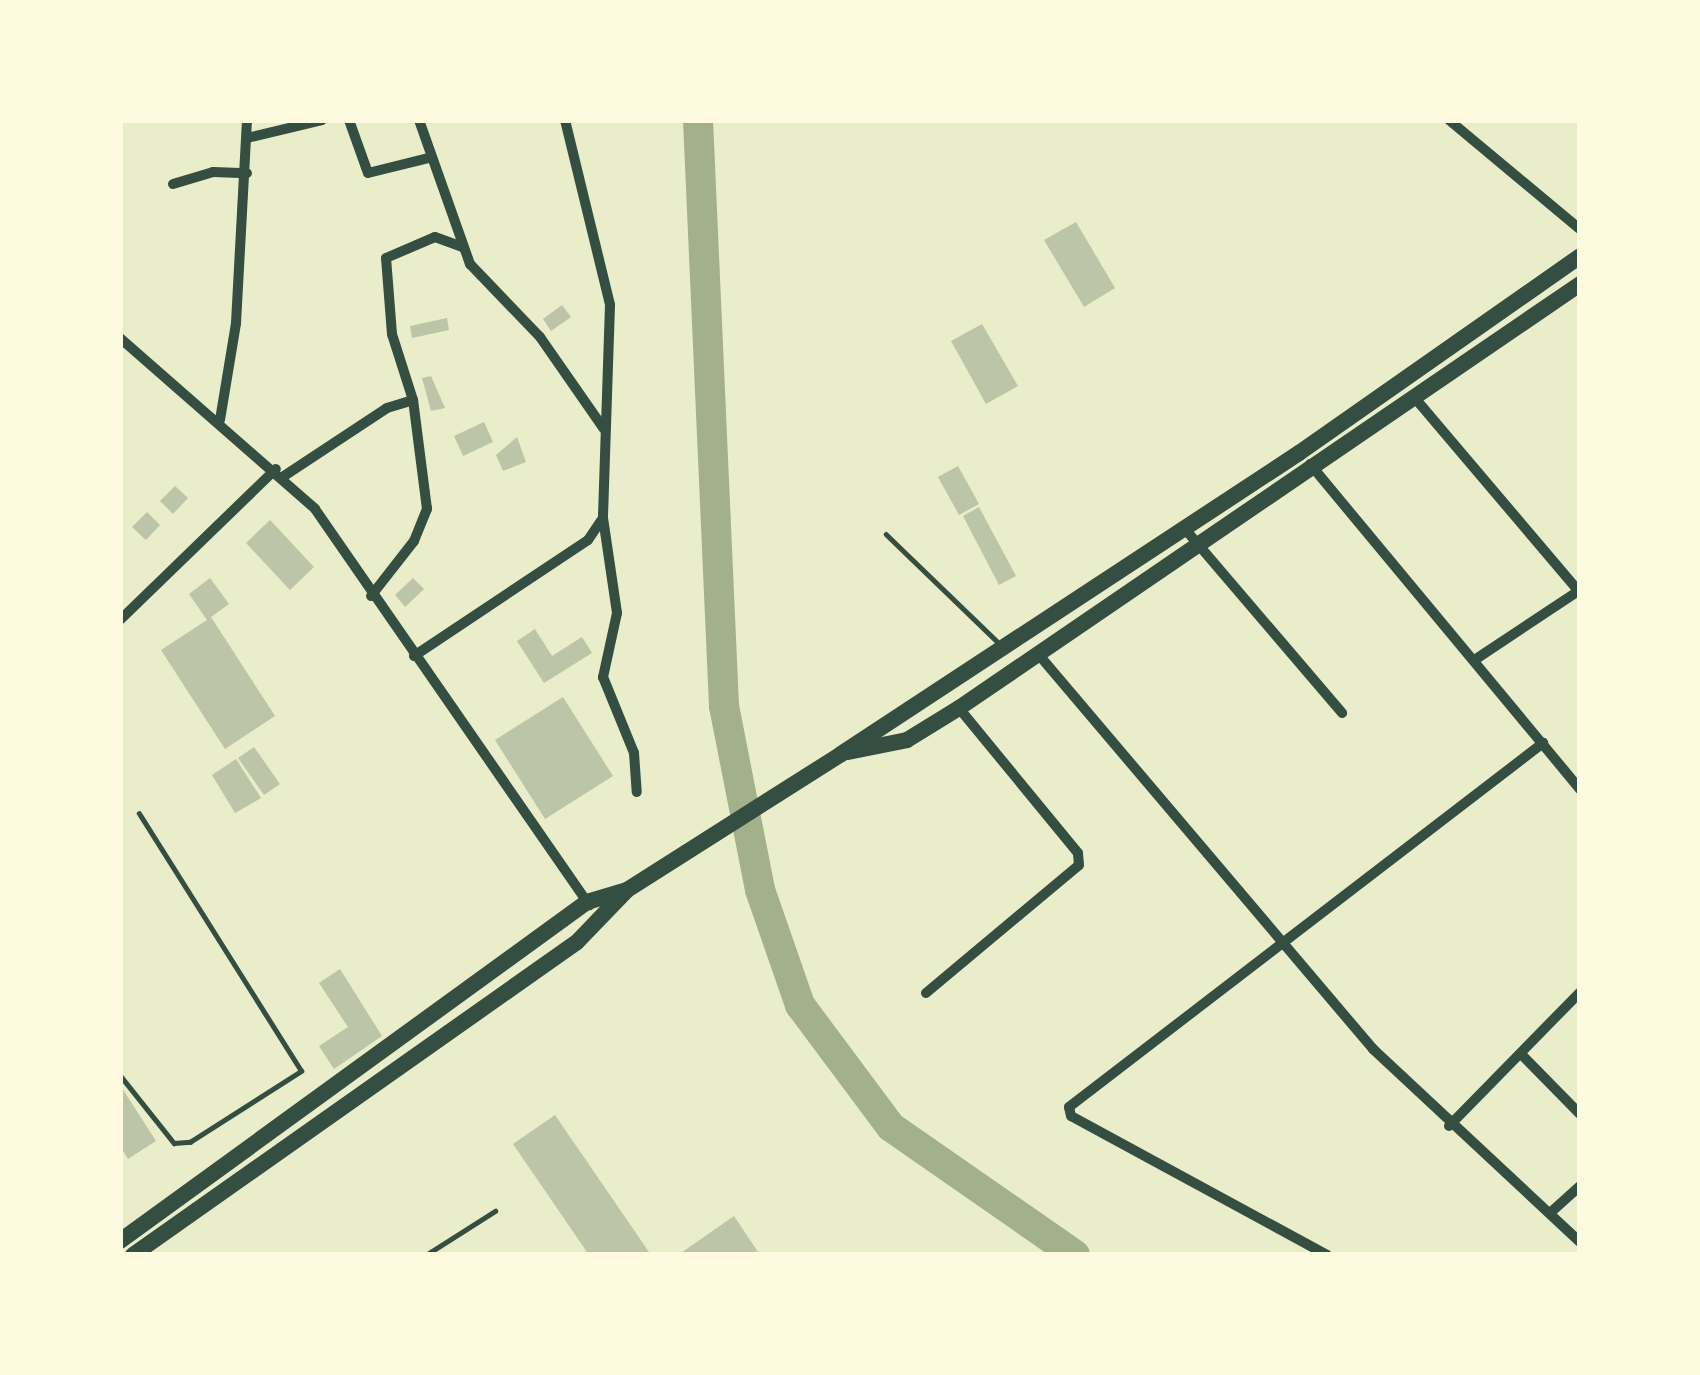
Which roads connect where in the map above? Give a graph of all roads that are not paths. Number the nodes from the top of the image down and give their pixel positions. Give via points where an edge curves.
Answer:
1 (247, 120) edge
2 (322, 120) edge
3 (349, 120) edge
4 (419, 120) edge
5 (565, 120) edge
6 (1450, 120) edge
7 (247, 138) junction
8 (429, 158) junction
9 (247, 173) junction
10 (173, 184) dead end
11 (1580, 230) edge
12 (463, 247) junction
13 (1580, 256) edge
14 (1580, 284) edge
15 (120, 338) edge
16 (1414, 397) junction
17 (413, 400) junction
18 (220, 420) junction
19 (606, 432) junction
20 (1299, 453) junction
21 (1313, 466) junction
22 (280, 473) junction
23 (603, 518) junction
24 (1185, 529) junction
25 (886, 534) dead end
26 (579, 546) junction
27 (1202, 547) junction
28 (609, 558) junction
29 (1580, 591) edge
30 (371, 596) junction
31 (120, 620) edge
32 (1003, 647) junction
33 (1040, 655) junction
34 (414, 656) junction
35 (1476, 659) junction
36 (959, 708) junction
37 (1342, 713) dead end
38 (1544, 743) junction
39 (841, 754) junction
40 (1580, 789) edge
41 (637, 792) dead end
42 (139, 814) dead end
43 (627, 890) junction
44 (587, 902) junction
45 (603, 921) junction
46 (1281, 942) junction
47 (1580, 992) edge
48 (926, 993) dead end
49 (1522, 1054) junction
50 (120, 1075) edge
51 (1580, 1114) edge
52 (1449, 1126) junction
53 (1580, 1186) edge
54 (495, 1211) dead end
55 (1550, 1213) junction
56 (123, 1234) edge
57 (1580, 1242) edge
58 (133, 1255) edge
59 (427, 1255) edge
60 (1327, 1255) edge

1 - 7 street
2 - 7 street
3 - 8 street via 368,173
4 - 8 street
5 - 19 street via 610,305
6 - 11 street
7 - 9 street
8 - 12 street
9 - 10 street
9 - 18 street
12 - 17 street via 435,237 386,258 392,334
12 - 19 street via 566,370
13 - 20 main road
14 - 16 main road
15 - 18 street
16 - 21 main road
16 - 29 street
17 - 22 street via 387,407
17 - 30 street via 427,509 414,542
18 - 22 street
19 - 23 street
20 - 21 street
20 - 24 main road
21 - 27 main road
21 - 35 street
22 - 30 street via 315,509
22 - 31 street
23 - 26 street
23 - 28 street
24 - 27 street
24 - 32 main road
25 - 32 lane
26 - 28 street
26 - 34 street
27 - 33 main road
27 - 37 street
28 - 41 street via 617,614 603,677 634,753
29 - 35 street
30 - 34 street
32 - 39 main road
33 - 36 main road
33 - 46 street
34 - 44 street
35 - 38 street
36 - 39 main road via 907,740
36 - 48 street via 1078,853 1079,866
38 - 40 street
38 - 46 street
39 - 43 main road
42 - 50 lane via 301,1071 190,1142 174,1143
43 - 44 main road
43 - 45 main road
44 - 45 street
44 - 56 main road
45 - 58 main road
46 - 52 street
46 - 60 street via 1067,1113
47 - 49 street
49 - 51 street
49 - 52 street
52 - 55 street
53 - 55 street
54 - 59 lane
55 - 57 street

